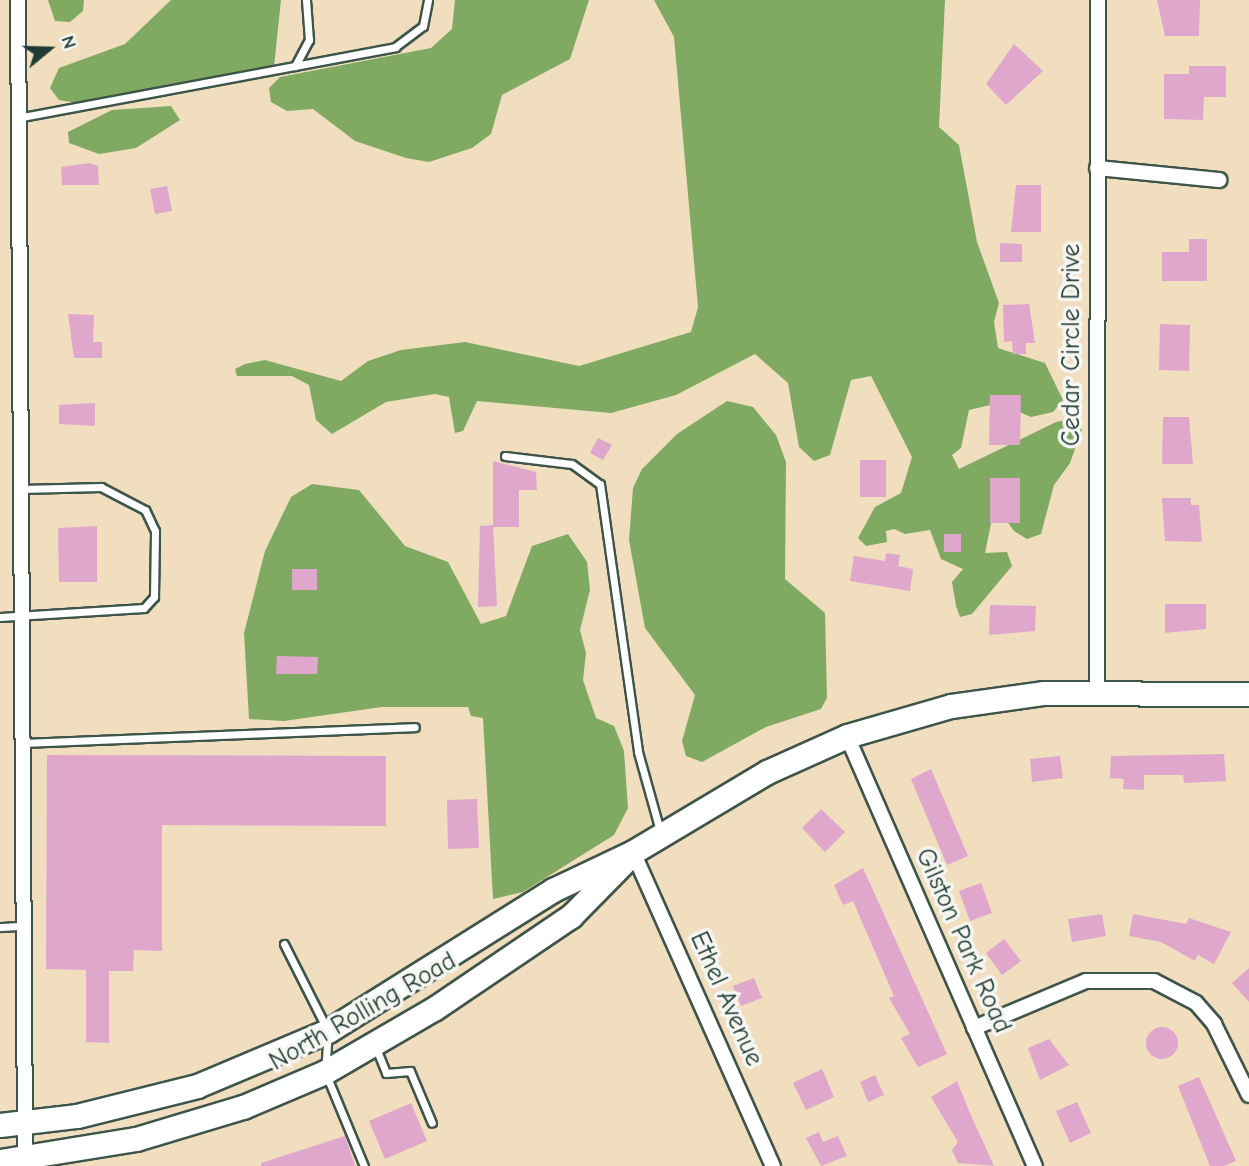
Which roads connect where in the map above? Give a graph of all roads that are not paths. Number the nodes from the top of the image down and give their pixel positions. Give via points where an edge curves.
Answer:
1 (18, 0) edge
2 (306, 0) edge
3 (428, 0) edge
4 (1098, 0) edge
5 (295, 66) junction
6 (16, 118) junction
7 (1097, 167) junction
8 (1219, 180) dead end
9 (505, 456) dead end
10 (17, 489) junction
11 (0, 617) edge
12 (19, 618) junction
13 (1097, 690) junction
14 (1249, 694) edge
15 (415, 727) dead end
16 (847, 736) junction
17 (19, 743) junction
18 (662, 835) junction
19 (633, 852) junction
20 (19, 926) junction
21 (0, 927) edge
22 (284, 944) dead end
23 (974, 1028) junction
24 (328, 1031) junction
25 (374, 1044) junction
26 (325, 1072) junction
27 (1249, 1095) edge
28 (432, 1123) dead end
29 (11, 1124) edge
30 (25, 1158) junction
31 (0, 1161) edge
32 (364, 1166) edge
33 (773, 1166) edge
34 (1035, 1166) edge

1 - 6 street
2 - 5 lane via 309,40
3 - 5 lane via 423,26 407,42
4 - 7 street, Cedar Circle Drive
5 - 6 lane
6 - 10 street
7 - 8 street
7 - 13 street, Cedar Circle Drive
9 - 18 lane via 572,464 600,484 638,752
10 - 12 street
10 - 12 lane via 101,487 145,510 155,531 151,604
11 - 12 lane
12 - 17 street
13 - 14 main road, North Rolling Road
13 - 16 main road, North Rolling Road via 951,706
15 - 17 lane
16 - 18 main road, North Rolling Road via 732,791
16 - 23 street, Gilston Park Road
17 - 20 street
18 - 19 main road, North Rolling Road
19 - 24 main road, North Rolling Road via 553,890
19 - 25 main road, North Rolling Road via 571,916
19 - 33 street, Ethel Avenue
20 - 21 lane
20 - 29 street
22 - 24 lane
23 - 27 street via 1086,981 1154,981 1196,1003 1214,1024
23 - 34 street, Gilston Park Road
24 - 26 lane
24 - 29 main road, North Rolling Road via 197,1086
25 - 26 main road, North Rolling Road
25 - 28 lane via 386,1073 410,1071
26 - 30 main road, North Rolling Road via 199,1122
26 - 32 lane
29 - 30 street
30 - 31 main road, North Rolling Road

